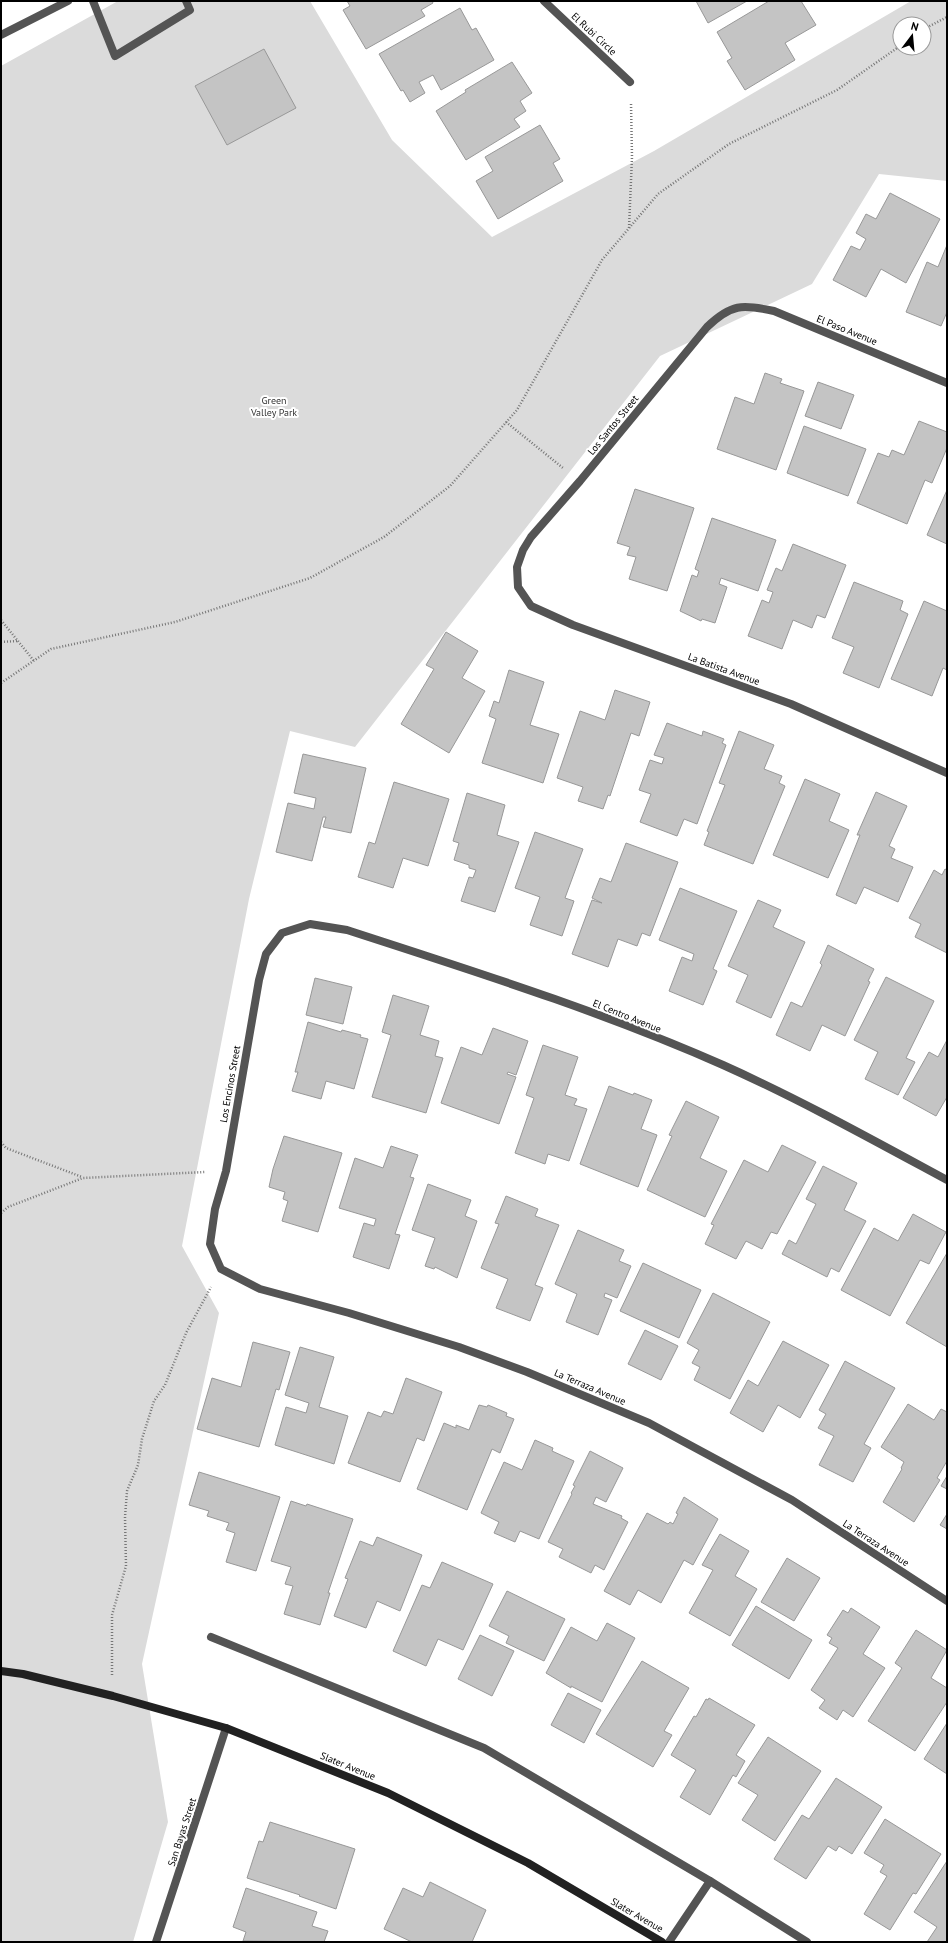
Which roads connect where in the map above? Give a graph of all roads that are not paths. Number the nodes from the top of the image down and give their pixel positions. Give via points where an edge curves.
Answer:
1 (68, 1) edge
2 (93, 1) edge
3 (186, 1) edge
4 (544, 1) edge
5 (1, 35) edge
6 (630, 82) road end
7 (736, 307) joint
8 (947, 383) edge
9 (517, 567) joint
10 (947, 773) edge
11 (282, 933) joint
12 (947, 1180) edge
13 (221, 1269) joint
14 (947, 1601) edge
15 (211, 1637) dead end
16 (1, 1671) edge
17 (226, 1728) junction
18 (710, 1881) junction
19 (156, 1942) edge
20 (662, 1942) edge
21 (669, 1942) edge
22 (808, 1942) edge

1 - 5 street
2 - 3 street via 115,56 190,10
4 - 6 street, El Rubi Circle
7 - 8 street, El Paso Avenue via 754,306 774,311
7 - 9 street, Los Santos Street via 719,315 707,327 532,537 523,550
9 - 10 street, La Batista Avenue via 518,587 531,606 573,625 791,704
11 - 12 street, El Centro Avenue via 310,924 347,930 579,1007 723,1065
11 - 13 street, Los Encinos Street via 266,954 259,980 226,1171 215,1209 210,1244
13 - 14 street, La Terraza Avenue via 260,1289 459,1347 649,1423 792,1500
15 - 18 street via 484,1748
16 - 17 main road, Slater Avenue via 112,1696
17 - 19 street, San Bayas Street
17 - 20 main road, Slater Avenue via 388,1793 528,1863
18 - 21 street
18 - 22 street

